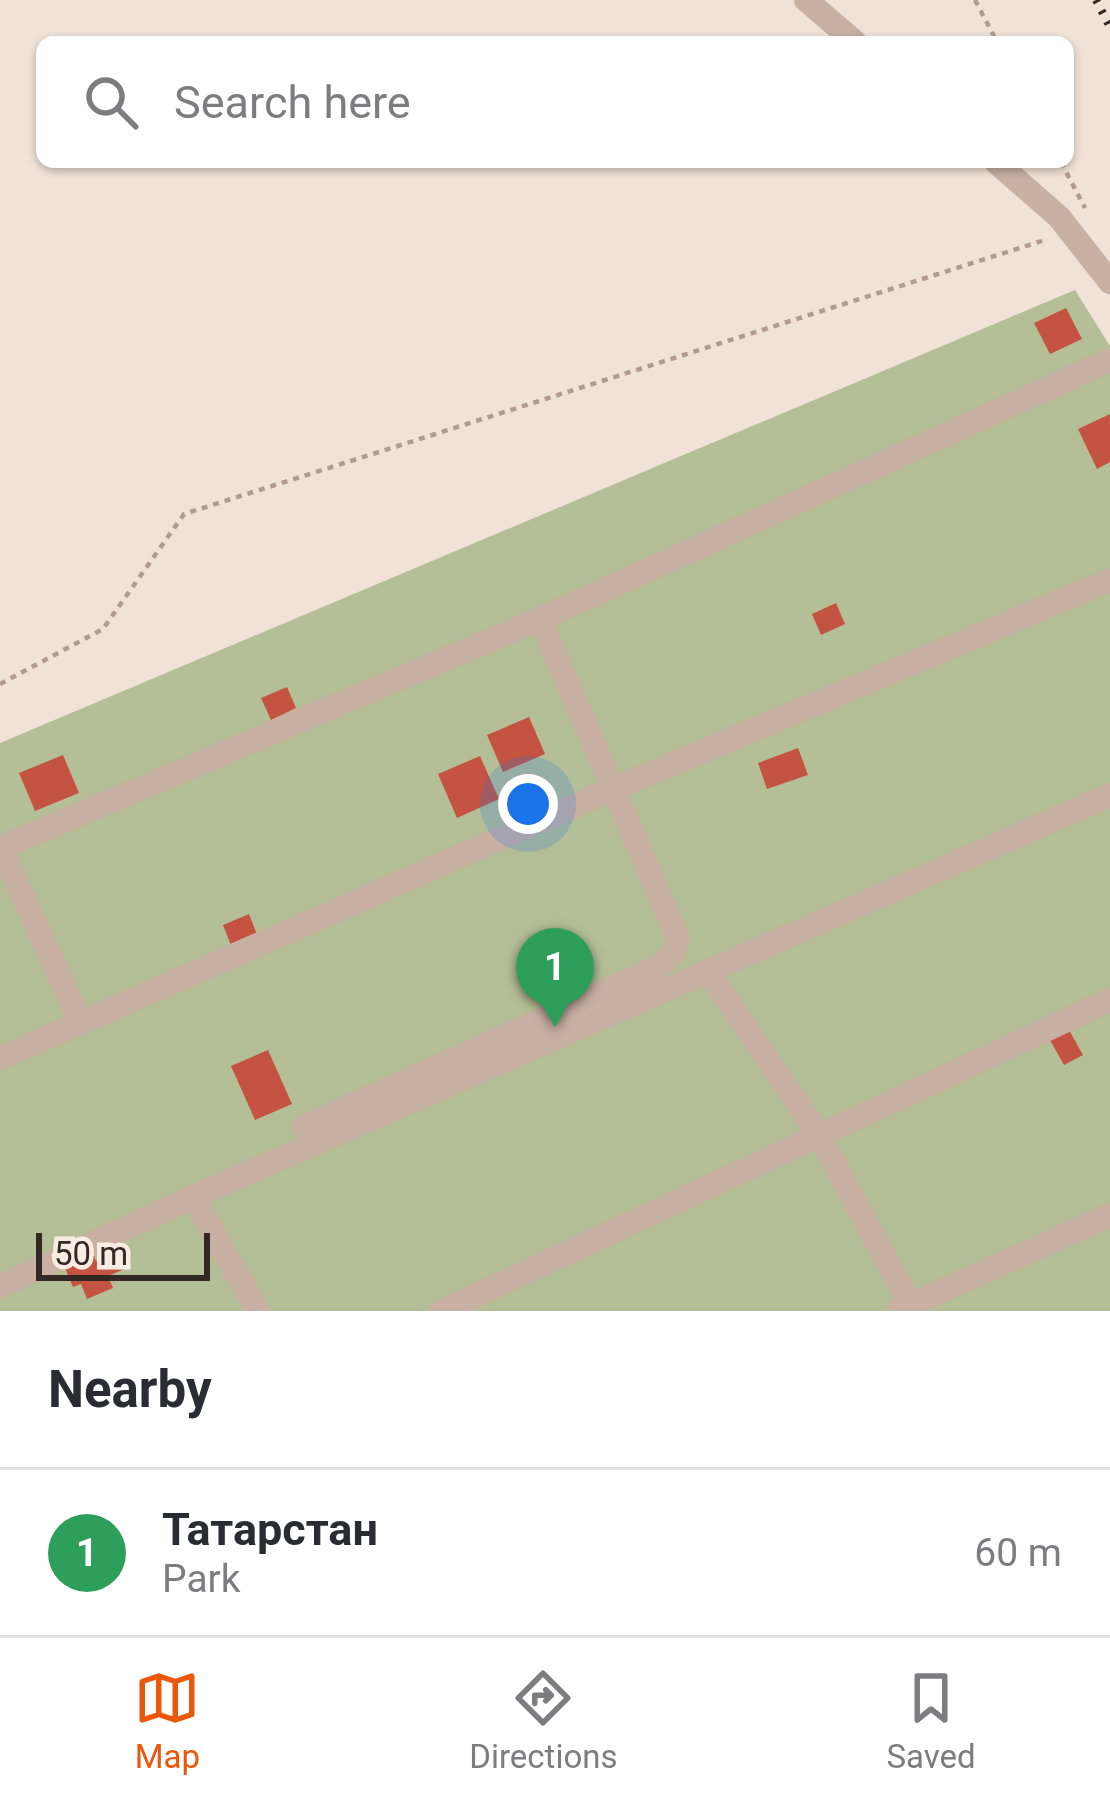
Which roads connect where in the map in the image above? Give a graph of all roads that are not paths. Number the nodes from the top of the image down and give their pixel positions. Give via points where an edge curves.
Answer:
1 (806, 0) edge
2 (848, 36) edge
3 (1002, 168) edge
4 (1110, 282) edge
5 (1110, 360) edge
6 (1110, 580) edge
7 (540, 619) junction
8 (613, 789) junction
9 (1110, 795) edge
10 (1, 848) edge
11 (710, 973) junction
12 (1110, 1000) edge
13 (81, 1022) junction
14 (0, 1058) edge
15 (304, 1127) dead end
16 (818, 1133) junction
17 (193, 1197) junction
18 (1110, 1214) edge
19 (0, 1286) edge
20 (907, 1309) edge
21 (258, 1311) edge
22 (442, 1311) edge

1 - 2 lane
3 - 4 lane via 1060,217
5 - 7 lane
6 - 8 lane
7 - 8 lane
7 - 10 lane
8 - 13 lane
8 - 15 lane via 678,938 672,955
9 - 11 lane
10 - 13 lane
11 - 16 lane
11 - 17 lane
12 - 16 lane
13 - 14 lane
16 - 20 lane
16 - 22 lane
17 - 19 lane
17 - 21 lane
18 - 20 lane

